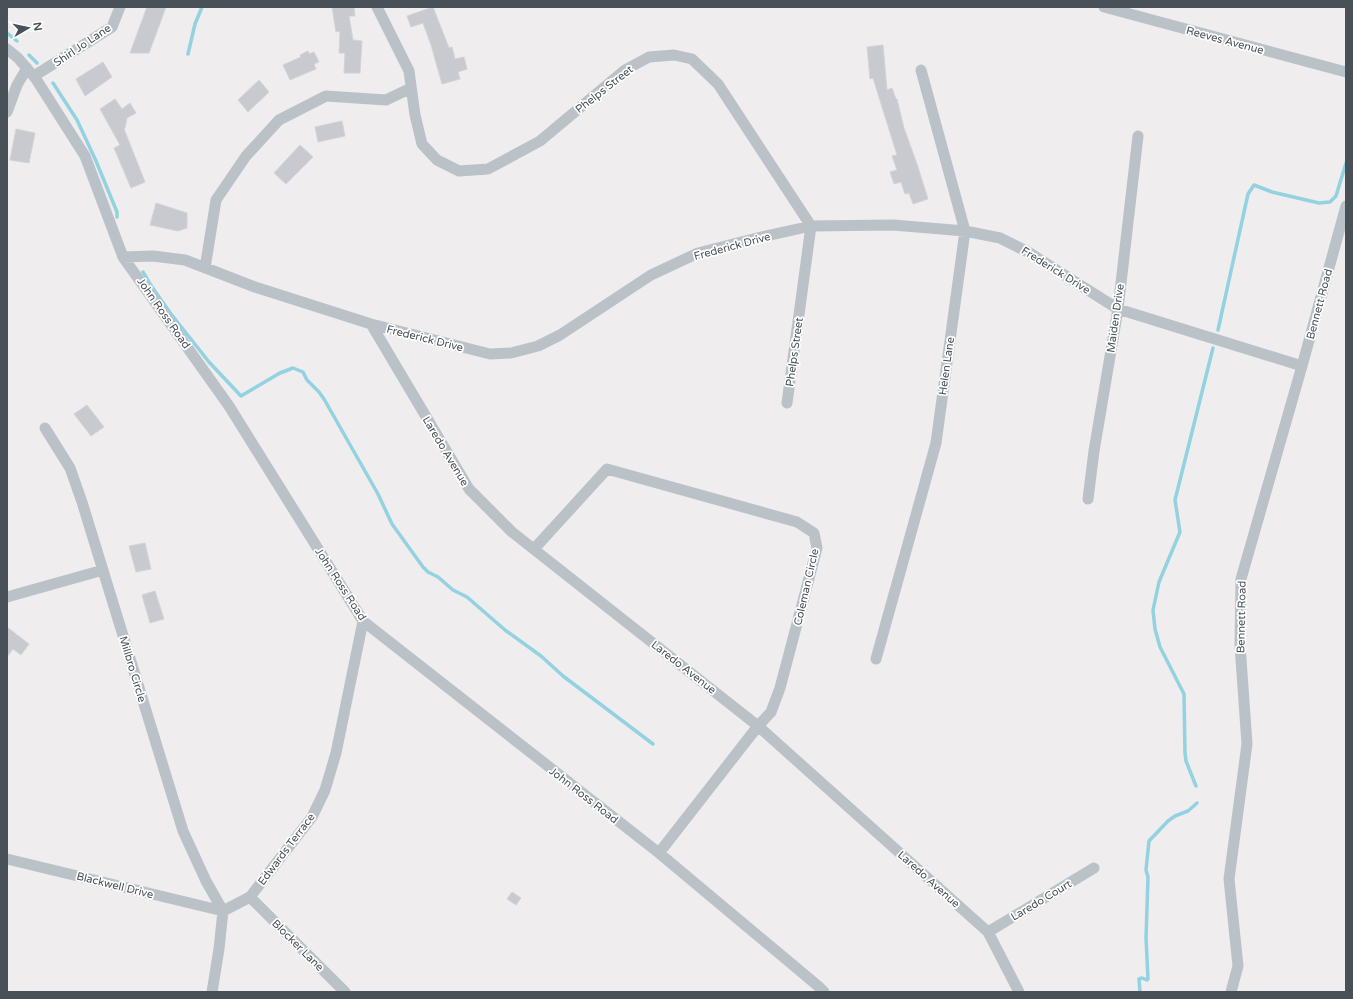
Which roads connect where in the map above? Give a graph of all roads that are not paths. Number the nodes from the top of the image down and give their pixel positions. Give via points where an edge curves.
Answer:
1 (120, 7) edge
2 (376, 7) edge
3 (1104, 7) edge
4 (7, 49) edge
5 (921, 70) dead end
6 (31, 72) junction
7 (1346, 72) edge
8 (411, 88) junction
9 (7, 112) edge
10 (1138, 136) dead end
11 (1346, 206) edge
12 (811, 226) junction
13 (965, 231) junction
14 (123, 256) junction
15 (205, 268) junction
16 (1118, 309) junction
17 (371, 324) junction
18 (1302, 366) junction
19 (787, 403) dead end
20 (45, 428) dead end
21 (1088, 499) dead end
22 (534, 549) junction
23 (103, 570) junction
24 (7, 597) edge
25 (363, 621) junction
26 (876, 659) dead end
27 (758, 726) junction
28 (659, 853) junction
29 (7, 859) edge
30 (1094, 868) dead end
31 (250, 897) junction
32 (223, 911) junction
33 (988, 932) junction
34 (212, 992) edge
35 (345, 992) edge
36 (824, 992) edge
37 (1019, 992) edge
38 (1231, 992) edge

1 - 6 street, Shirl Jo Lane via 112,27
2 - 8 street, Phelps Street via 409,71
3 - 7 street, Reeves Avenue
4 - 6 street, John Ross Road
5 - 13 street, Helen Lane
6 - 9 street via 17,85
6 - 14 street, John Ross Road via 85,156
8 - 12 street, Phelps Street via 422,144 437,160 459,171 488,169 540,141 625,70 649,57 674,55 692,59 718,84
8 - 15 street via 386,100 326,96 279,120 246,156 216,200
10 - 16 street, Maiden Drive
11 - 18 street, Bennett Road
12 - 13 street, Frederick Drive via 893,225
12 - 17 street, Frederick Drive via 698,253 651,275 560,335 538,346 511,353 490,354
12 - 19 street, Phelps Street
13 - 16 street, Frederick Drive via 1000,238 1028,252
13 - 26 street, Helen Lane via 936,443
14 - 15 street, Frederick Drive via 185,260
14 - 25 street, John Ross Road via 229,406
15 - 17 street, Frederick Drive via 255,287
16 - 18 street, Frederick Drive
16 - 21 street, Maiden Drive
17 - 22 street, Laredo Avenue via 469,489 512,532
18 - 38 street, Bennett Road via 1241,579 1240,645 1247,744 1229,879 1238,966
20 - 23 street, Millbro Circle via 70,468
22 - 27 street, Laredo Avenue
22 - 27 street, Coleman Circle via 607,469 797,522 814,533 817,548 780,688 771,712
23 - 24 street
23 - 32 street, Millbro Circle via 183,831
25 - 28 street, John Ross Road
25 - 31 street, Edwards Terrace via 336,753 324,790 312,817
27 - 28 street, Coleman Circle
27 - 33 street, Laredo Avenue
28 - 36 street, John Ross Road
29 - 32 street, Blackwell Drive
30 - 33 street, Laredo Court
31 - 32 street, Edwards Terrace
31 - 35 street, Blocker Lane
32 - 34 street
33 - 37 street, Laredo Avenue

